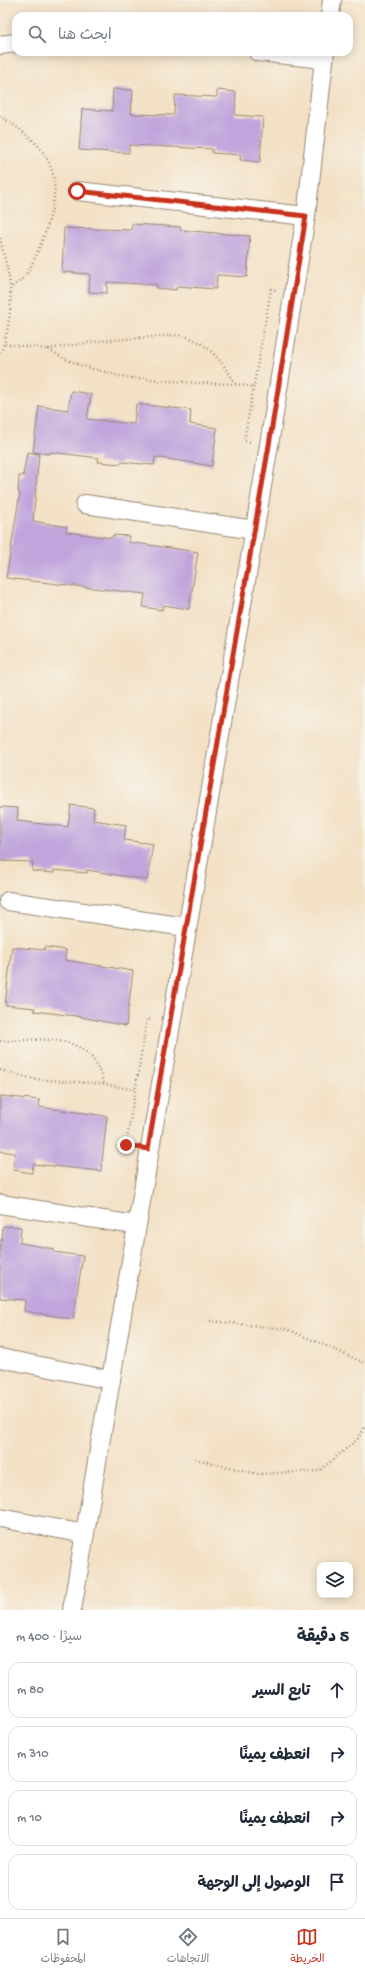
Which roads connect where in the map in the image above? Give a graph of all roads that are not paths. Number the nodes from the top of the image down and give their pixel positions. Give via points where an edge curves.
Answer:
1 (332, 0) edge
2 (330, 12) edge
3 (12, 44) edge
4 (0, 45) edge
5 (325, 56) edge
6 (77, 191) dead end
7 (306, 216) junction
8 (85, 504) dead end
9 (254, 530) junction
10 (8, 901) dead end
11 (186, 927) junction
12 (0, 1204) edge
13 (135, 1225) junction
14 (0, 1358) edge
15 (111, 1380) junction
16 (0, 1518) edge
17 (85, 1534) junction
18 (72, 1610) edge

1 - 2 street
3 - 4 street
5 - 7 street
6 - 7 street
7 - 9 street
8 - 9 street
9 - 11 street
10 - 11 street
11 - 13 street
12 - 13 street
13 - 15 street
14 - 15 street
15 - 17 street
16 - 17 street
17 - 18 street

